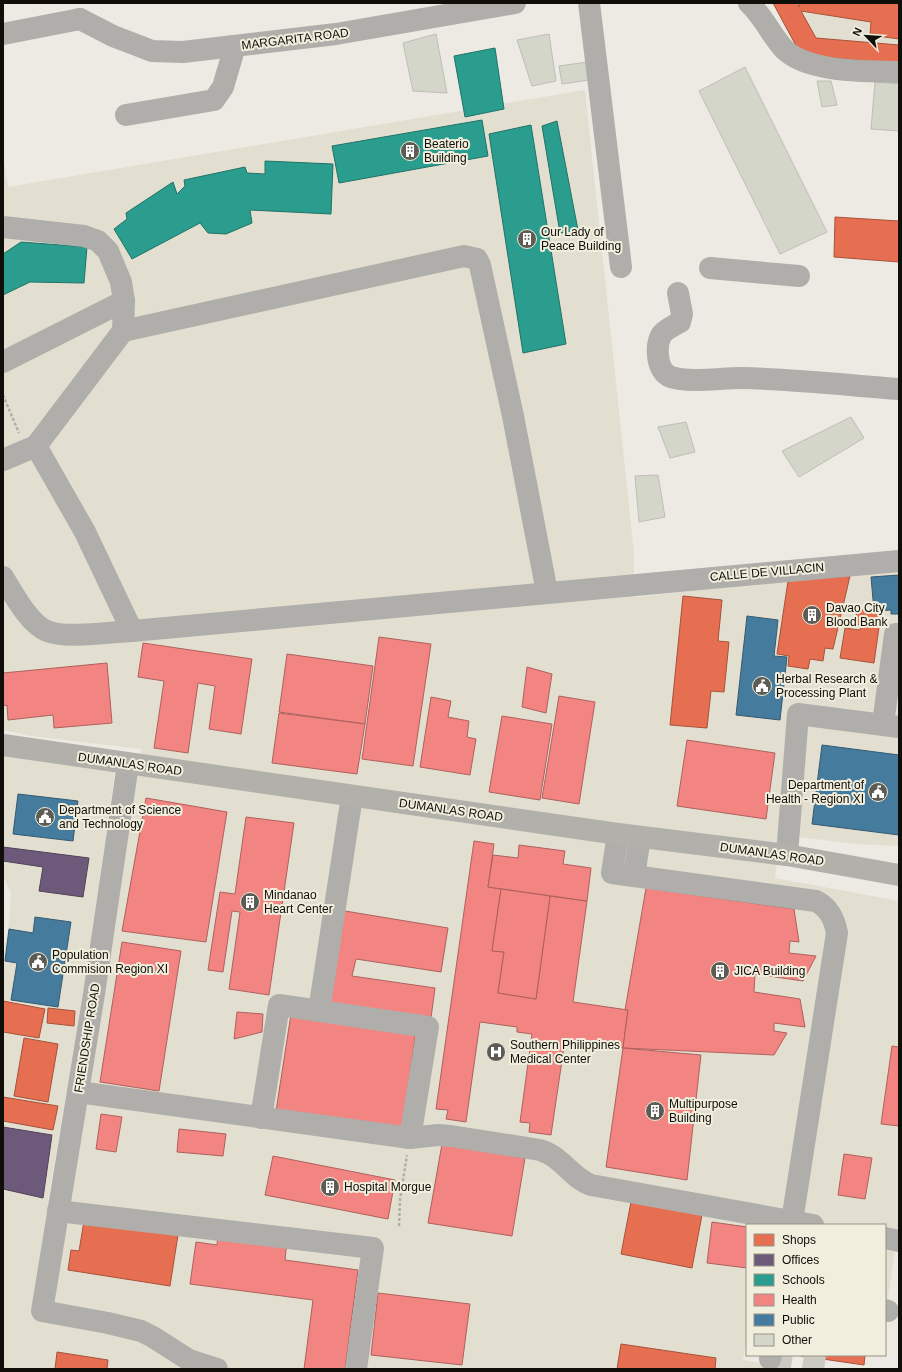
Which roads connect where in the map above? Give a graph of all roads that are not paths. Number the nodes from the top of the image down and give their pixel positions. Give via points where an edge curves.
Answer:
1 (515, 3) edge
2 (589, 3) edge
3 (749, 3) edge
4 (471, 7) edge
5 (77, 11) edge
6 (3, 34) edge
7 (235, 46) junction
8 (899, 72) edge
9 (126, 115) dead end
10 (3, 227) edge
11 (621, 267) dead end
12 (710, 268) dead end
13 (799, 276) dead end
14 (678, 293) dead end
15 (124, 301) junction
16 (122, 331) junction
17 (3, 362) edge
18 (899, 389) edge
19 (31, 448) junction
20 (3, 460) edge
21 (899, 561) edge
22 (3, 577) edge
23 (547, 592) junction
24 (132, 631) junction
25 (899, 634) edge
26 (891, 726) edge
27 (3, 745) edge
28 (128, 764) junction
29 (352, 796) junction
30 (618, 834) junction
31 (640, 837) junction
32 (786, 855) junction
33 (897, 874) edge
34 (634, 876) junction
35 (319, 1011) junction
36 (78, 1092) junction
37 (261, 1118) junction
38 (410, 1138) junction
39 (58, 1211) junction
40 (792, 1221) junction
41 (808, 1224) edge
42 (886, 1238) edge
43 (899, 1241) edge
44 (216, 1369) edge
45 (356, 1369) edge

1 - 4 street, MARGARITA ROAD
2 - 11 street
3 - 8 street via 761,14 785,49 801,61 851,70
4 - 7 street, MARGARITA ROAD via 336,34
5 - 6 street
5 - 7 street, MARGARITA ROAD via 113,36 152,50 183,52
7 - 9 street via 223,87 214,100
10 - 15 street via 84,236 98,241 108,251 121,282
12 - 13 street
14 - 18 street via 682,314 680,322 663,332 658,342 662,369 669,376 679,379 741,378
15 - 16 street
15 - 17 street
16 - 19 street
16 - 23 street via 464,256 477,259 513,416
19 - 20 street
19 - 24 street via 85,532
21 - 23 street, CALLE DE VILLACIN
22 - 24 street, CALLE DE VILLACIN via 28,615 46,631 60,634
23 - 24 street, CALLE DE VILLACIN
25 - 26 street via 895,634
26 - 32 street via 798,714
27 - 28 main road, DUMANLAS ROAD
28 - 29 main road, DUMANLAS ROAD
28 - 36 street, FRIENDSHIP ROAD
29 - 30 main road, DUMANLAS ROAD
29 - 35 street
30 - 31 main road, DUMANLAS ROAD
30 - 34 street via 612,873
31 - 32 main road, DUMANLAS ROAD
31 - 34 street
32 - 33 main road, DUMANLAS ROAD
34 - 40 street via 816,901 824,905 835,921 837,933
35 - 37 street via 279,1005
35 - 38 street via 428,1027
36 - 37 street
36 - 39 street, FRIENDSHIP ROAD
37 - 38 street
38 - 40 street via 451,1136 540,1150 551,1153 590,1185
39 - 44 street, FRIENDSHIP ROAD via 42,1312 140,1331 189,1360
39 - 45 street via 372,1248
40 - 41 street
42 - 43 street

